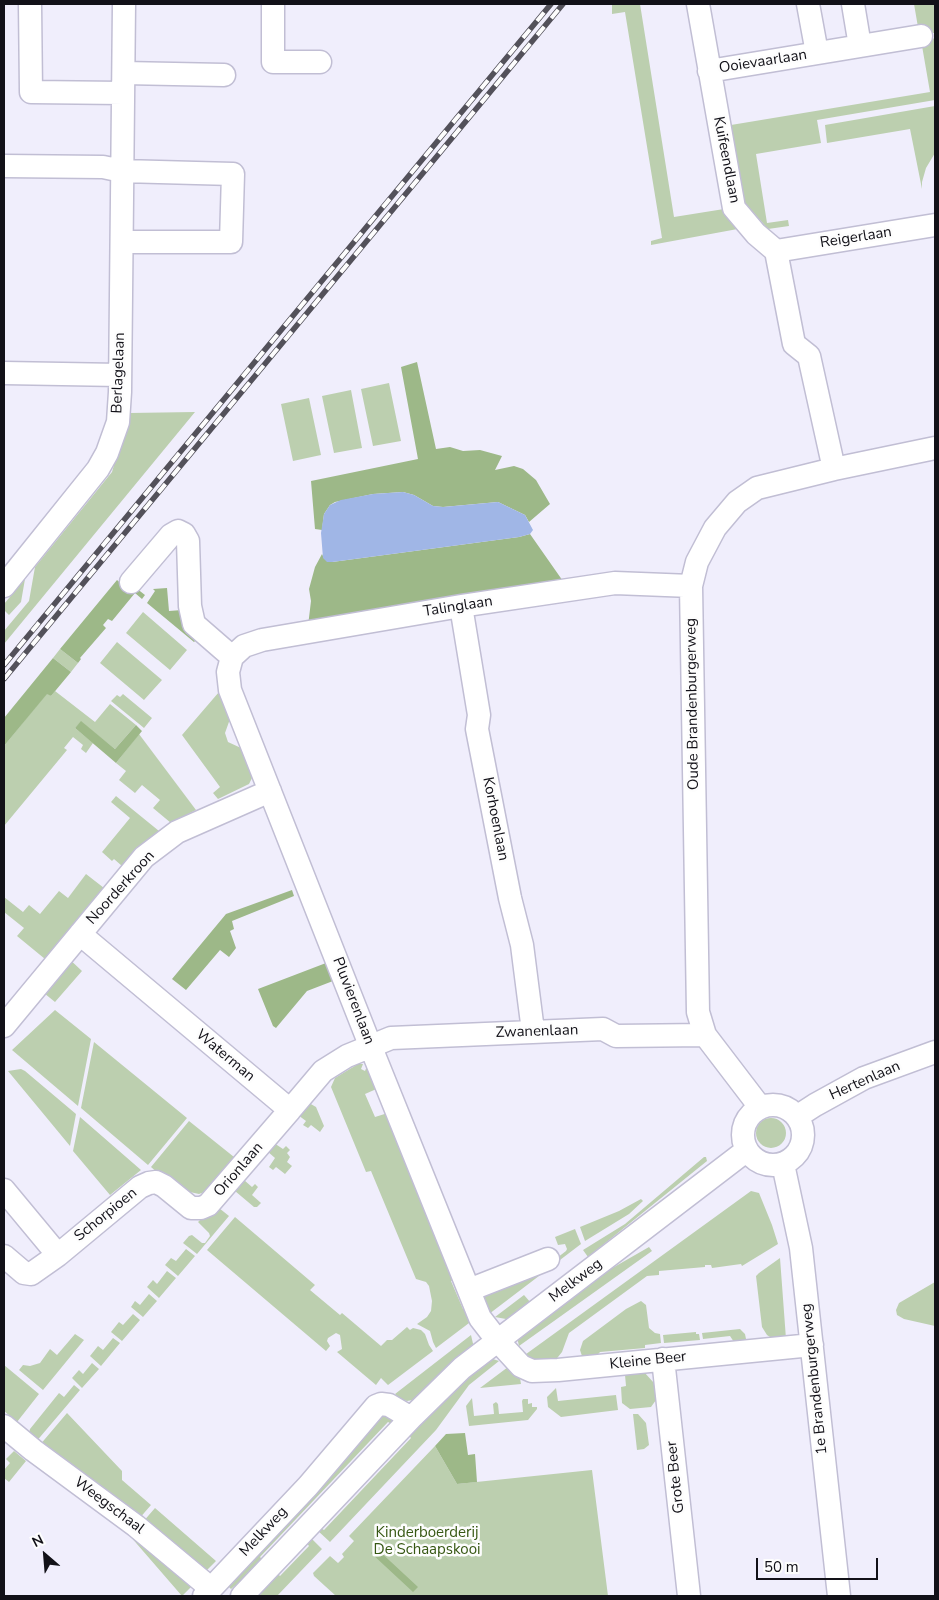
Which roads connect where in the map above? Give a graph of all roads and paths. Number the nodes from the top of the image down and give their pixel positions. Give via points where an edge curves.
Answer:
1 (30, 4) edge
2 (124, 4) edge
3 (273, 4) edge
4 (698, 4) edge
5 (808, 4) edge
6 (853, 4) edge
7 (921, 36) dead end
8 (860, 46) junction
9 (817, 53) junction
10 (320, 62) dead end
11 (709, 71) junction
12 (224, 75) dead end
13 (124, 83) junction
14 (4, 166) edge
15 (122, 171) junction
16 (935, 225) edge
17 (122, 242) junction
18 (776, 251) junction
19 (4, 373) edge
20 (120, 375) junction
21 (935, 448) edge
22 (834, 469) junction
23 (131, 582) dead end
24 (4, 586) edge
25 (691, 586) junction
26 (461, 606) junction
27 (232, 657) junction
28 (270, 791) junction
29 (80, 934) junction
30 (4, 1026) edge
31 (533, 1031) junction
32 (704, 1035) junction
33 (370, 1046) junction
34 (935, 1052) edge
35 (760, 1107) junction
36 (290, 1110) junction
37 (798, 1116) junction
38 (747, 1150) junction
39 (784, 1164) junction
40 (156, 1182) joint
41 (4, 1190) edge
42 (58, 1255) junction
43 (4, 1256) edge
44 (548, 1259) dead end
45 (469, 1290) junction
46 (497, 1340) junction
47 (812, 1345) junction
48 (663, 1359) junction
49 (411, 1418) junction
50 (4, 1426) edge
51 (207, 1593) edge
52 (242, 1596) edge
53 (689, 1596) edge
54 (839, 1596) edge

1 - 13 street via 32,92
2 - 13 street, Berlagelaan
3 - 10 street via 273,62
4 - 11 street, Kuifeendlaan
5 - 9 street, Ooievaarlaan
6 - 8 street
7 - 8 street, Ooievaarlaan
8 - 9 street, Ooievaarlaan
9 - 11 street, Ooievaarlaan
11 - 18 street, Kuifeendlaan via 734,208
12 - 13 street
13 - 15 street, Berlagelaan
14 - 15 street via 103,166
15 - 17 street, Berlagelaan
15 - 17 street via 233,174 231,242
16 - 18 street, Reigerlaan
17 - 20 street, Berlagelaan
18 - 22 street via 794,344 810,356
19 - 20 street
20 - 24 street, Berlagelaan via 118,422 107,453 98,469
21 - 22 street, Oude Brandenburgerweg
22 - 25 street, Oude Brandenburgerweg via 757,488 737,502 715,528 697,562
23 - 27 street via 171,535 184,534 188,541 190,606 194,624
25 - 26 street, Talinglaan via 615,583
25 - 32 street, Oude Brandenburgerweg via 698,1012
26 - 27 street, Talinglaan via 262,640 244,646
26 - 31 street, Korhoenlaan via 479,715 477,729 522,945
27 - 28 street, Pluvierenlaan via 228,672 230,690
28 - 29 street, Noorderkroon via 177,832 144,857
28 - 33 street, Pluvierenlaan
29 - 30 street, Noorderkroon
29 - 36 street, Waterman
31 - 32 street, Zwanenlaan via 603,1030 616,1036
31 - 33 street, Zwanenlaan via 391,1038
32 - 35 street, Oude Brandenburgerweg
33 - 36 street via 323,1071
33 - 45 street, Pluvierenlaan
34 - 37 street, Hertenlaan via 864,1078
35 - 37 street via 781,1105
35 - 38 street via 749,1117 743,1131
36 - 40 street, Orionlaan via 208,1205 191,1208
37 - 39 street via 804,1134 802,1144 792,1159
38 - 39 street via 763,1164
38 - 46 street, Melkweg
39 - 47 street, 1e Brandenburgerweg via 801,1248
40 - 42 street, Schorpioen via 140,1187
41 - 42 street
42 - 43 street, Schorpioen via 31,1274 24,1274
44 - 45 street
45 - 46 street, Pluvierenlaan via 480,1318
46 - 48 street, Kleine Beer via 521,1366 532,1371
46 - 49 street, Melkweg via 462,1368
47 - 48 street, Kleine Beer
47 - 54 street, 1e Brandenburgerweg
48 - 53 street, Grote Beer
49 - 51 street, Melkweg via 389,1405 376,1406 308,1486
49 - 52 street, Melkweg
50 - 51 street, Weegschaal via 202,1580

